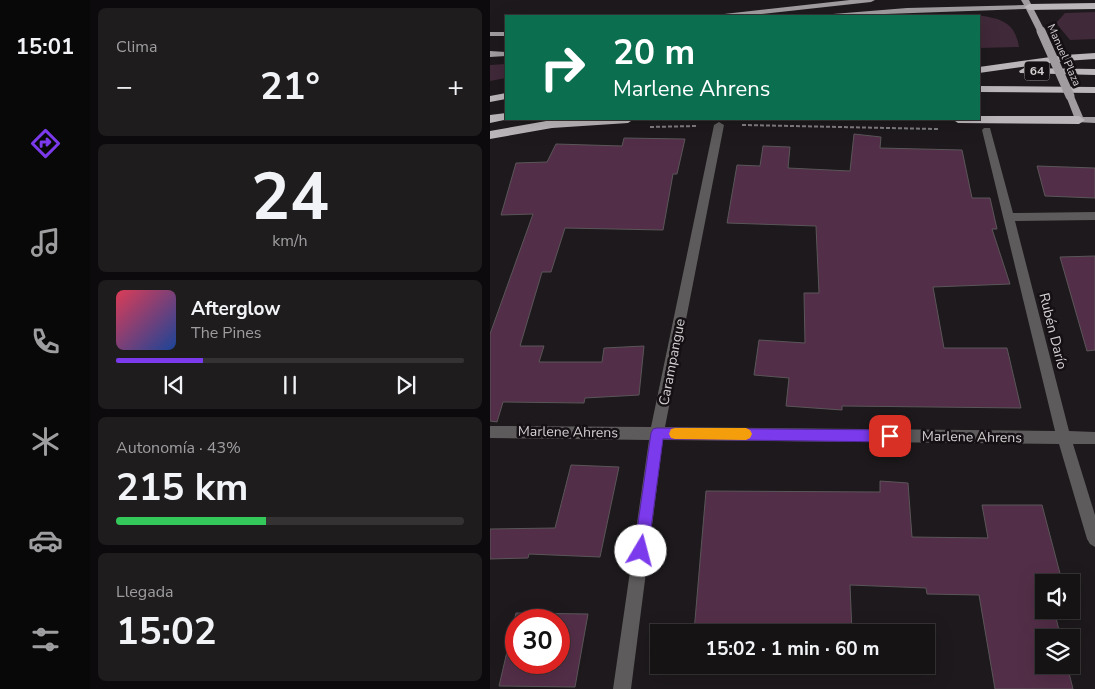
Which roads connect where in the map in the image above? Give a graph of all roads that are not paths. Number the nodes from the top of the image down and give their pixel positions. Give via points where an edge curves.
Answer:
1 (871, 0) edge
2 (1027, 3) edge
3 (1095, 6) edge
4 (733, 15) edge
5 (845, 15) edge
6 (490, 34) edge
7 (505, 34) edge
8 (490, 54) edge
9 (505, 54) edge
10 (1095, 56) edge
11 (980, 70) edge
12 (980, 70) edge
13 (1095, 72) edge
14 (980, 89) edge
15 (1095, 90) edge
16 (505, 96) edge
17 (490, 100) edge
18 (505, 116) edge
19 (490, 119) edge
20 (980, 119) edge
21 (613, 120) edge
22 (1079, 120) junction
23 (1095, 120) edge
24 (719, 125) road end
25 (987, 130) road end
26 (490, 135) edge
27 (1009, 216) junction
28 (1095, 216) edge
29 (490, 432) edge
30 (657, 433) junction
31 (1064, 438) junction
32 (1095, 438) edge
33 (1095, 539) edge
34 (622, 689) edge

1 - 4 main road
2 - 3 highway
2 - 5 main road
2 - 22 main road, Manuel Plaza, bridge
6 - 7 main road
8 - 9 main road
10 - 11 highway
12 - 13 highway, 64
14 - 15 highway, 64
16 - 17 highway
18 - 19 highway
20 - 22 highway
21 - 26 highway via 552,124
22 - 23 main road
24 - 30 street, Carampangue
25 - 27 street, Rubén Darío
27 - 28 street
27 - 31 street, Rubén Darío
29 - 30 street, Marlene Ahrens
30 - 31 street, Marlene Ahrens
30 - 34 street, Carampangue
31 - 32 street, Marlene Ahrens
31 - 33 street, Rubén Darío

